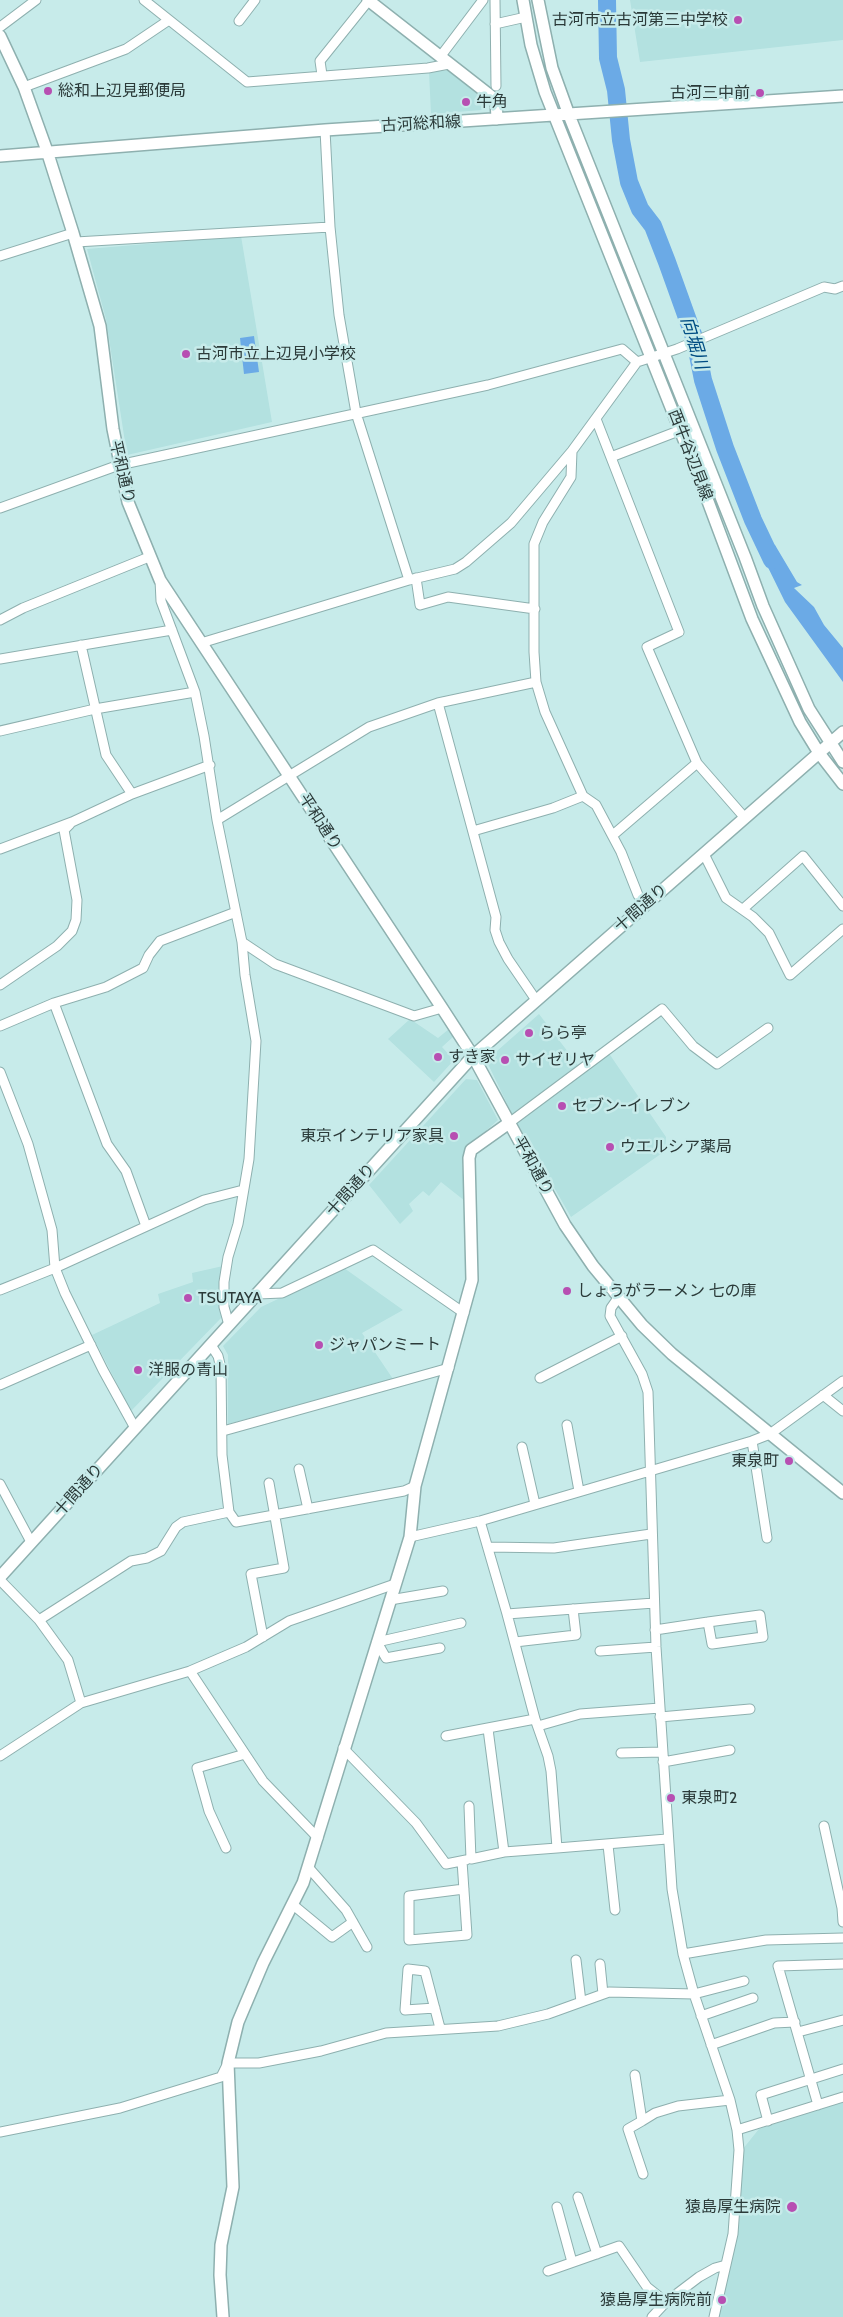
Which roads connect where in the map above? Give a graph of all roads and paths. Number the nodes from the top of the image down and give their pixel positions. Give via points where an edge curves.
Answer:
1 (36, 0) edge
2 (144, 0) edge
3 (255, 0) edge
4 (369, 0) edge
5 (483, 0) edge
6 (495, 0) edge
7 (523, 0) edge
8 (538, 0) edge
9 (526, 17) junction
10 (169, 20) junction
11 (239, 21) dead end
12 (495, 24) junction
13 (0, 27) edge
14 (0, 36) edge
15 (440, 57) junction
16 (449, 64) junction
17 (322, 75) junction
18 (496, 86) dead end
19 (24, 87) junction
20 (843, 96) edge
21 (569, 115) junction
22 (554, 116) junction
23 (497, 119) junction
24 (325, 130) junction
25 (47, 151) junction
26 (0, 156) edge
27 (330, 227) junction
28 (74, 238) junction
29 (0, 256) edge
30 (843, 286) edge
31 (664, 354) junction
32 (651, 359) junction
33 (637, 362) junction
34 (356, 414) junction
35 (596, 419) junction
36 (681, 430) junction
37 (572, 451) junction
38 (610, 457) junction
39 (118, 465) junction
40 (0, 508) edge
41 (149, 557) junction
42 (412, 579) junction
43 (160, 580) junction
44 (535, 609) junction
45 (0, 620) edge
46 (172, 630) junction
47 (201, 643) junction
48 (81, 646) junction
49 (0, 659) edge
50 (536, 682) junction
51 (194, 692) junction
52 (438, 703) junction
53 (95, 709) junction
54 (0, 731) edge
55 (843, 732) edge
56 (830, 744) junction
57 (819, 753) junction
58 (843, 762) edge
59 (697, 763) junction
60 (210, 765) junction
61 (290, 777) junction
62 (843, 784) edge
63 (132, 794) junction
64 (583, 796) junction
65 (745, 818) junction
66 (217, 820) junction
67 (72, 822) junction
68 (473, 831) junction
69 (613, 835) junction
70 (0, 849) edge
71 (704, 854) junction
72 (645, 905) junction
73 (843, 906) edge
74 (743, 909) junction
75 (236, 912) junction
76 (843, 929) edge
77 (242, 942) junction
78 (0, 985) edge
79 (536, 1000) junction
80 (54, 1003) junction
81 (442, 1008) junction
82 (0, 1026) edge
83 (768, 1028) dead end
84 (473, 1056) junction
85 (0, 1072) edge
86 (509, 1123) junction
87 (243, 1190) junction
88 (146, 1226) junction
89 (55, 1268) junction
90 (0, 1290) edge
91 (258, 1294) junction
92 (618, 1298) junction
93 (464, 1312) junction
94 (229, 1325) junction
95 (622, 1336) junction
96 (91, 1345) junction
97 (211, 1345) junction
98 (449, 1368) junction
99 (540, 1378) dead end
100 (843, 1381) edge
101 (0, 1385) edge
102 (823, 1395) junction
103 (843, 1411) edge
104 (567, 1425) dead end
105 (135, 1428) junction
106 (223, 1431) junction
107 (770, 1434) junction
108 (752, 1442) junction
109 (522, 1447) dead end
110 (299, 1469) dead end
111 (648, 1471) junction
112 (269, 1483) dead end
113 (0, 1484) edge
114 (415, 1486) junction
115 (580, 1491) junction
116 (843, 1493) edge
117 (534, 1504) junction
118 (308, 1509) junction
119 (229, 1512) junction
120 (275, 1515) junction
121 (480, 1521) junction
122 (651, 1534) junction
123 (410, 1537) junction
124 (767, 1538) dead end
125 (31, 1542) junction
126 (488, 1547) junction
127 (0, 1578) edge
128 (395, 1584) junction
129 (444, 1591) dead end
130 (390, 1600) junction
131 (654, 1603) junction
132 (573, 1609) junction
133 (507, 1614) junction
134 (39, 1620) junction
135 (708, 1622) junction
136 (461, 1623) dead end
137 (655, 1630) junction
138 (263, 1637) junction
139 (377, 1642) junction
140 (515, 1642) junction
141 (656, 1647) junction
142 (440, 1648) dead end
143 (600, 1651) dead end
144 (190, 1671) junction
145 (81, 1703) junction
146 (660, 1708) junction
147 (750, 1709) dead end
148 (660, 1717) junction
149 (536, 1722) junction
150 (488, 1729) junction
151 (446, 1736) dead end
152 (343, 1748) junction
153 (730, 1750) dead end
154 (662, 1752) junction
155 (621, 1753) dead end
156 (245, 1754) junction
157 (0, 1756) edge
158 (663, 1762) junction
159 (469, 1806) dead end
160 (824, 1826) dead end
161 (318, 1838) junction
162 (667, 1839) junction
163 (608, 1845) junction
164 (226, 1848) dead end
165 (557, 1848) junction
166 (504, 1852) junction
167 (466, 1860) junction
168 (308, 1868) junction
169 (464, 1889) junction
170 (292, 1904) junction
171 (615, 1910) dead end
172 (353, 1922) junction
173 (843, 1922) edge
174 (843, 1938) edge
175 (367, 1947) dead end
176 (683, 1954) junction
177 (576, 1960) dead end
178 (600, 1964) dead end
179 (843, 1964) edge
180 (744, 1980) dead end
181 (603, 1994) junction
182 (694, 1994) junction
183 (753, 1998) dead end
184 (581, 2002) junction
185 (435, 2008) junction
186 (701, 2016) junction
187 (843, 2020) edge
188 (795, 2022) junction
189 (440, 2028) junction
190 (798, 2032) junction
191 (711, 2046) junction
192 (228, 2063) junction
193 (843, 2068) edge
194 (635, 2075) dead end
195 (812, 2078) junction
196 (843, 2097) edge
197 (730, 2100) junction
198 (818, 2105) junction
199 (642, 2121) junction
200 (768, 2121) junction
201 (737, 2130) junction
202 (0, 2132) edge
203 (644, 2174) dead end
204 (578, 2197) dead end
205 (557, 2207) dead end
206 (597, 2254) junction
207 (572, 2262) junction
208 (726, 2266) junction
209 (548, 2271) dead end
210 (666, 2302) junction
211 (222, 2317) edge
212 (652, 2317) edge
213 (714, 2317) edge

1 - 13 street
2 - 10 street
3 - 11 street
4 - 15 street
4 - 17 street via 320,61
5 - 15 street
6 - 12 street
7 - 9 street, 西牛谷辺見線
8 - 21 street, 西牛谷辺見線 via 552,68
9 - 12 street
9 - 22 street, 西牛谷辺見線 via 538,71
10 - 17 street via 247,82
10 - 19 street via 126,49
12 - 18 street
14 - 19 street, 平和通り
15 - 16 street
16 - 17 street
16 - 23 street via 496,100
19 - 25 street, 平和通り
20 - 21 street, 古河総和線
21 - 22 street, 古河総和線
21 - 31 street, 西牛谷辺見線
22 - 23 street, 古河総和線
22 - 32 street, 西牛谷辺見線
23 - 24 street, 古河総和線
24 - 25 street, 古河総和線
24 - 27 street
25 - 26 street, 古河総和線
25 - 28 street, 平和通り
27 - 28 street
27 - 34 street via 339,314
28 - 29 street
28 - 39 street, 平和通り via 100,326
30 - 31 street via 836,289 824,287
31 - 32 street
31 - 56 street, 西牛谷辺見線 via 779,646
32 - 33 street
32 - 36 street, 西牛谷辺見線
33 - 34 street via 622,348 488,385
33 - 35 street
34 - 39 street
34 - 42 street
35 - 37 street
35 - 38 street
36 - 38 street
36 - 57 street, 西牛谷辺見線 via 752,619 780,683
37 - 42 street via 511,523 466,562 455,569
37 - 44 street via 571,477 536,536 533,554
38 - 59 street via 679,632 647,647
39 - 40 street
39 - 41 street, 平和通り
41 - 43 street, 平和通り
41 - 45 street
42 - 44 street via 420,605 448,597
42 - 47 street
43 - 46 street via 161,601
43 - 47 street, 平和通り
44 - 50 street
46 - 48 street
46 - 51 street
47 - 61 street, 平和通り
48 - 49 street
48 - 53 street
50 - 52 street
50 - 64 street via 545,712
51 - 53 street
51 - 60 street
52 - 61 street via 369,727
52 - 68 street
53 - 54 street
53 - 63 street via 106,755
55 - 56 street, 十間通り
56 - 57 street, 十間通り
56 - 58 street, 西牛谷辺見線
57 - 62 street, 西牛谷辺見線
57 - 65 street, 十間通り
59 - 65 street
59 - 69 street
60 - 63 street
60 - 66 street
61 - 66 street
61 - 81 street, 平和通り
63 - 67 street
64 - 68 street
64 - 69 street via 596,805
65 - 71 street, 十間通り
66 - 75 street
67 - 70 street
67 - 78 street via 64,830 77,900 72,931
68 - 79 street via 496,917 495,930 499,942
69 - 72 street
71 - 72 street, 十間通り
71 - 74 street via 726,898
72 - 79 street, 十間通り
73 - 74 street via 803,856
74 - 76 street via 769,933 790,975
75 - 77 street
75 - 80 street via 160,941 148,954 143,968 106,987
77 - 81 street via 275,964 414,1016
77 - 87 street via 256,1041 249,1158
79 - 84 street, 十間通り
80 - 82 street
80 - 88 street via 107,1144 126,1171
81 - 84 street, 平和通り
83 - 86 street via 716,1064 694,1046 662,1009
84 - 86 street, 平和通り
84 - 91 street, 十間通り
85 - 89 street via 28,1144 52,1230
86 - 92 street, 平和通り via 565,1225
86 - 93 street via 471,1150 469,1158 472,1280
87 - 88 street via 204,1200
87 - 94 street via 224,1282 224,1307
88 - 89 street
89 - 90 street
89 - 96 street
91 - 93 street via 282,1293 373,1250
91 - 94 street, 十間通り
92 - 95 street via 610,1316
92 - 107 street, 平和通り via 672,1354
93 - 98 street
94 - 97 street, 十間通り
95 - 99 street
95 - 111 street via 646,1382
96 - 101 street
96 - 105 street
97 - 105 street, 十間通り
97 - 106 street via 221,1368
98 - 106 street
98 - 114 street
100 - 102 street
102 - 103 street
102 - 107 street
104 - 115 street
105 - 125 street, 十間通り
106 - 119 street via 222,1455
107 - 108 street
107 - 116 street, 平和通り
108 - 111 street
108 - 124 street
109 - 117 street
110 - 118 street
111 - 115 street
111 - 122 street
112 - 120 street
113 - 125 street
114 - 118 street via 404,1491
114 - 123 street
115 - 117 street
117 - 121 street
118 - 120 street
119 - 120 street via 236,1522
119 - 134 street via 183,1522 176,1527 161,1551 132,1561
120 - 138 street via 284,1568 251,1574
121 - 123 street
121 - 126 street
122 - 126 street via 554,1548
122 - 131 street
123 - 128 street
125 - 127 street, 十間通り
126 - 133 street
127 - 134 street
128 - 130 street
128 - 138 street via 289,1621
129 - 130 street
130 - 139 street
131 - 132 street
131 - 137 street
132 - 133 street
132 - 140 street via 576,1635
133 - 140 street
134 - 145 street via 68,1660
135 - 135 street via 760,1615 762,1637 712,1644
135 - 137 street
136 - 139 street
137 - 141 street
138 - 144 street
139 - 142 street via 386,1658
139 - 152 street
140 - 149 street
141 - 143 street
141 - 146 street
144 - 145 street
144 - 156 street
145 - 157 street
146 - 148 street
146 - 149 street via 580,1714
147 - 148 street
148 - 154 street
149 - 150 street
149 - 165 street via 551,1771
150 - 151 street
150 - 166 street
152 - 161 street
152 - 167 street via 416,1823 446,1864
153 - 158 street
154 - 155 street
154 - 158 street
156 - 161 street via 263,1781
156 - 164 street via 197,1768 209,1811
158 - 162 street
159 - 167 street
160 - 173 street
161 - 168 street
162 - 163 street
162 - 176 street
163 - 165 street
163 - 171 street
165 - 166 street
166 - 167 street
167 - 169 street
168 - 170 street
168 - 172 street
169 - 169 street via 467,1935 409,1940 409,1896
170 - 172 street via 332,1937
170 - 192 street via 238,2022
172 - 175 street
174 - 176 street via 766,1940
176 - 182 street
177 - 184 street
178 - 181 street
179 - 188 street via 778,1966
180 - 182 street
181 - 182 street
181 - 184 street
182 - 186 street
183 - 186 street
184 - 189 street via 498,2026
185 - 185 street via 425,1971 408,1969 405,2010
185 - 189 street
186 - 191 street
187 - 190 street
188 - 190 street
188 - 191 street via 774,2023
189 - 192 street via 386,2033 321,2051 259,2063
190 - 195 street
191 - 197 street
192 - 202 street via 221,2077 120,2108
192 - 211 street via 233,2187 221,2245
193 - 195 street
194 - 199 street
195 - 198 street
195 - 200 street via 762,2094
196 - 198 street
197 - 199 street via 678,2106
197 - 201 street
198 - 200 street
199 - 203 street via 628,2129
200 - 201 street
201 - 208 street via 736,2208
204 - 206 street
205 - 207 street
206 - 207 street
206 - 210 street via 619,2246 647,2287
207 - 209 street
208 - 210 street via 699,2276
208 - 213 street
210 - 212 street

